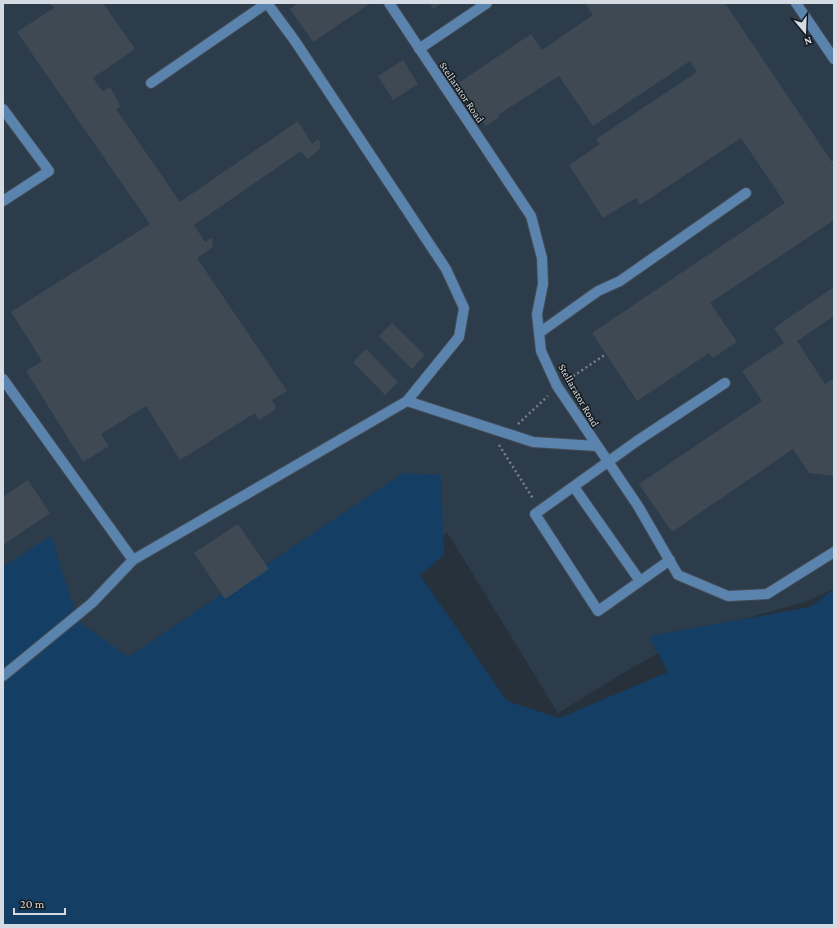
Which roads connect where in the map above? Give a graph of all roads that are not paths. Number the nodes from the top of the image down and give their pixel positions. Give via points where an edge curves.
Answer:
1 (267, 3) edge
2 (389, 3) edge
3 (487, 3) edge
4 (796, 3) edge
5 (419, 49) junction
6 (834, 60) edge
7 (151, 83) dead end
8 (3, 109) edge
9 (746, 193) dead end
10 (3, 201) edge
11 (539, 333) junction
12 (3, 379) edge
13 (725, 383) dead end
14 (407, 400) junction
15 (596, 446) junction
16 (608, 463) junction
17 (574, 487) junction
18 (834, 552) edge
19 (133, 560) junction
20 (670, 560) junction
21 (640, 581) junction
22 (3, 676) edge

1 - 7 lane
1 - 14 lane via 446,268 464,308 460,337
2 - 5 lane, Stellarator Road
3 - 5 lane
4 - 6 lane
5 - 11 lane, Stellarator Road via 531,216 542,258 543,284 537,314
8 - 10 lane via 49,171
9 - 11 lane via 620,281 598,291
11 - 15 lane, Stellarator Road via 541,351 557,386
12 - 19 lane
13 - 16 lane
14 - 15 lane via 533,442
14 - 19 lane
15 - 16 lane, Stellarator Road
16 - 17 lane
16 - 20 lane, Stellarator Road via 638,506
17 - 21 lane
17 - 21 lane via 535,514 598,611
18 - 20 lane, Stellarator Road via 767,594 728,596 678,574
19 - 22 lane via 92,603
20 - 21 lane

